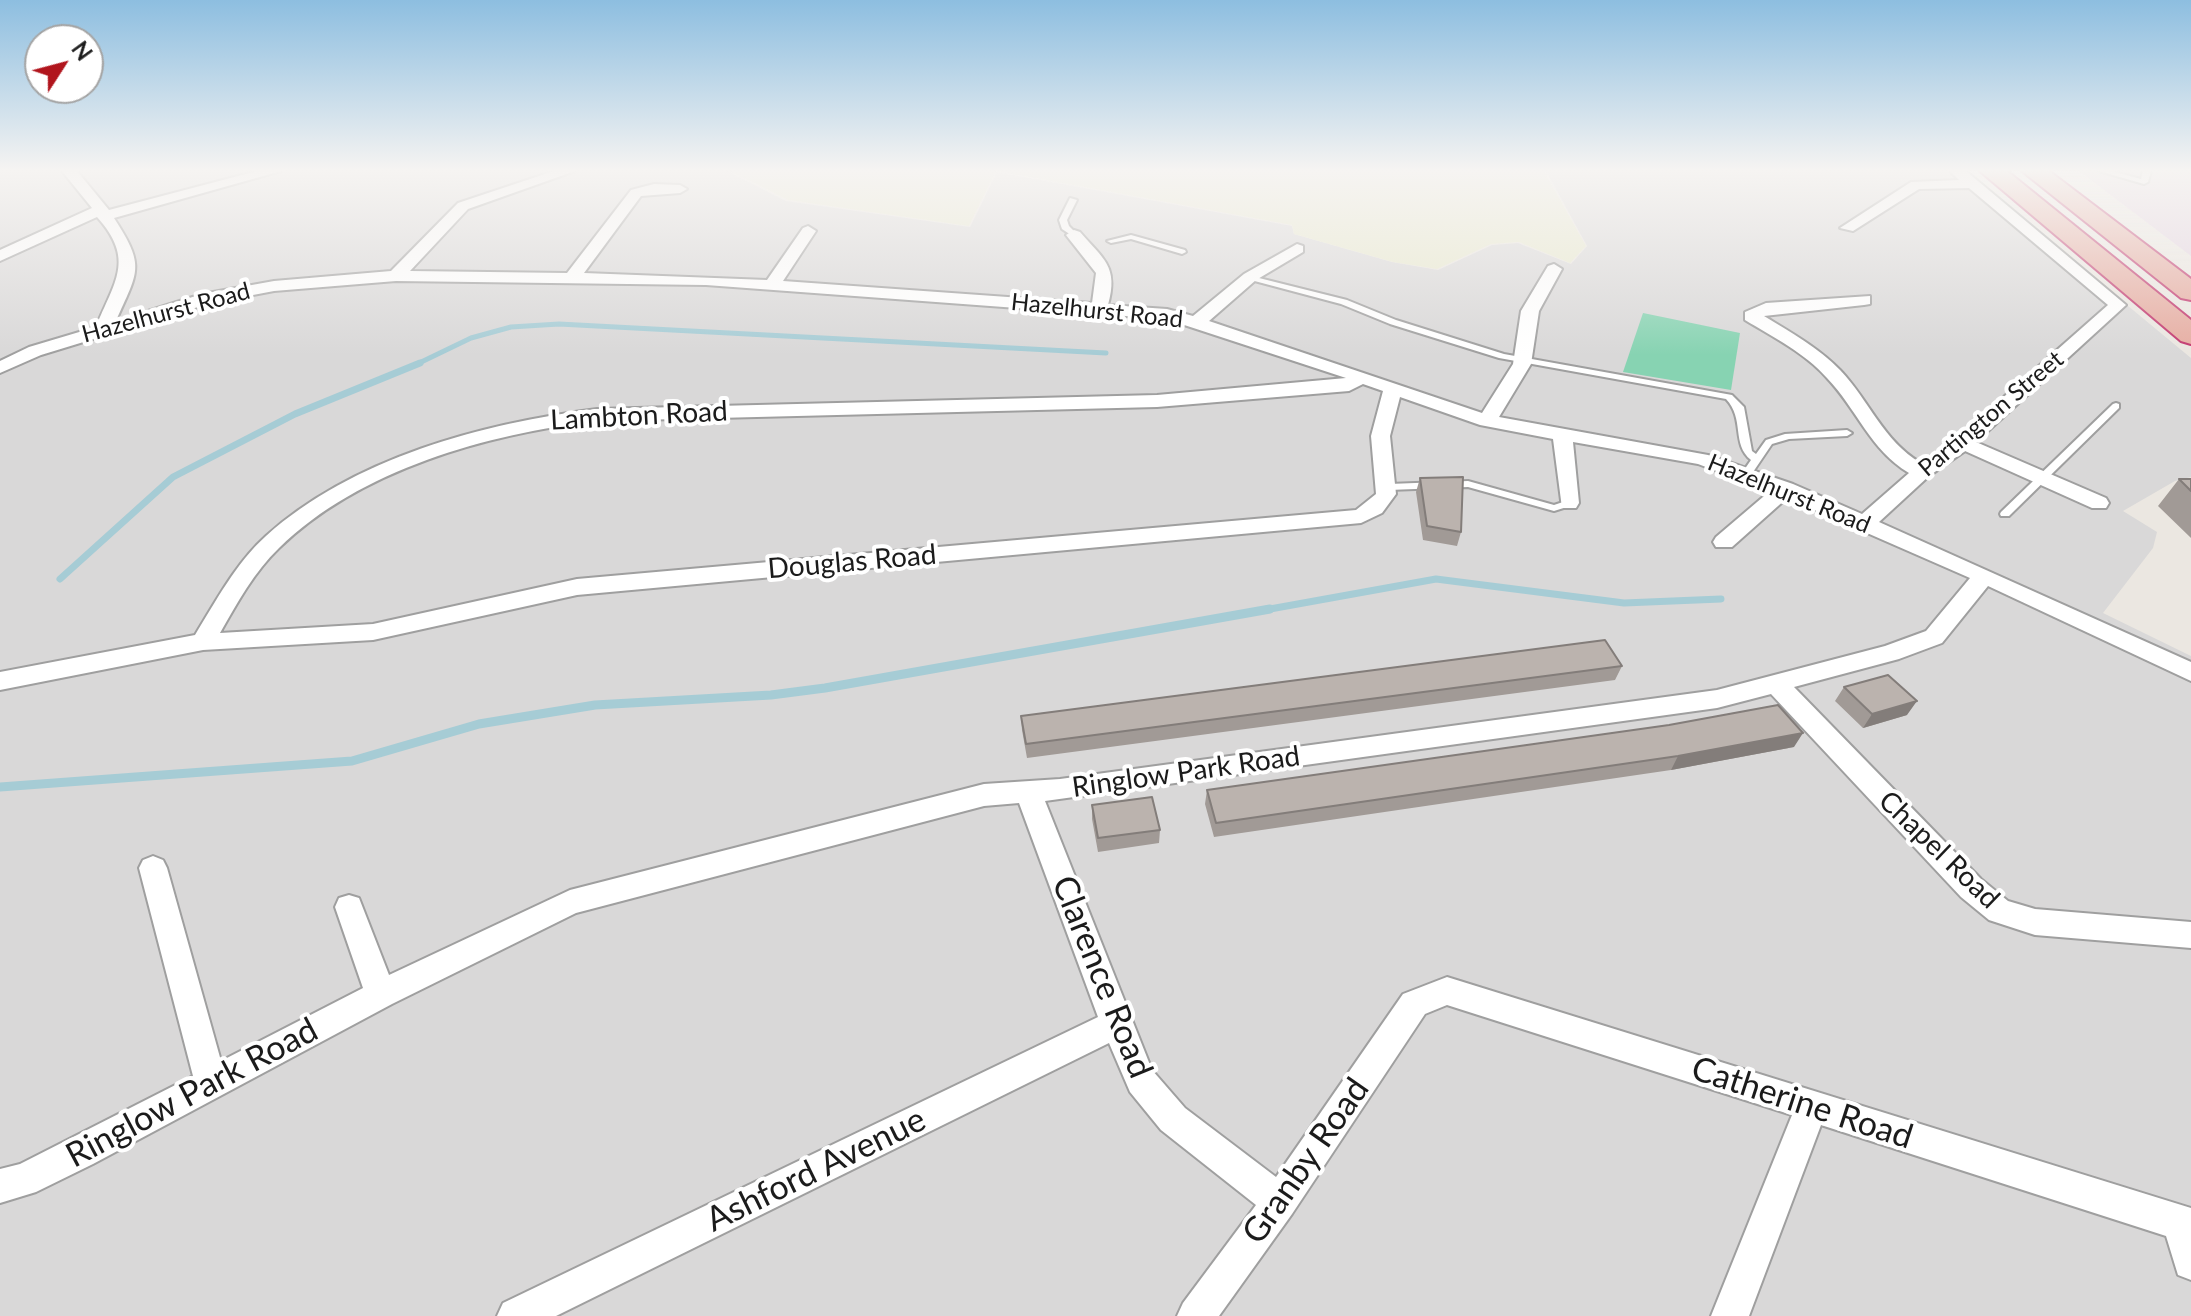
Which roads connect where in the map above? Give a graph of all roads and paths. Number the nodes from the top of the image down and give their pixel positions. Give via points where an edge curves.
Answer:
1 (56, 232) edge
2 (113, 232) edge
3 (438, 232) edge
4 (606, 232) edge
5 (807, 232) edge
6 (1070, 232) edge
7 (2040, 232) edge
8 (2054, 232) edge
9 (2114, 232) edge
10 (1079, 241) junction
11 (1111, 241) joint
12 (1297, 249) dead end
13 (1182, 252) dead end
14 (0, 256) edge
15 (1554, 269) dead end
16 (396, 276) junction
17 (1250, 277) junction
18 (572, 278) junction
19 (772, 285) junction
20 (2191, 292) edge
21 (1864, 300) dead end
22 (1099, 307) junction
23 (1197, 322) junction
24 (104, 328) junction
25 (2191, 335) edge
26 (1523, 361) junction
27 (0, 368) edge
28 (1361, 377) junction
29 (1394, 388) junction
30 (2116, 406) dead end
31 (1487, 421) junction
32 (1847, 433) dead end
33 (1562, 434) junction
34 (1963, 443) junction
35 (1751, 465) junction
36 (1922, 472) junction
37 (2040, 477) junction
38 (1389, 487) junction
39 (1786, 488) junction
40 (1569, 503) joint
41 (2099, 503) dead end
42 (2005, 514) dead end
43 (1864, 524) junction
44 (1724, 542) dead end
45 (1984, 575) junction
46 (203, 642) junction
47 (2191, 672) edge
48 (0, 681) edge
49 (1777, 685) junction
50 (1028, 792) junction
51 (153, 868) dead end
52 (349, 907) dead end
53 (2191, 935) edge
54 (381, 994) junction
55 (1414, 1004) joint
56 (1116, 1024) junction
57 (211, 1083) junction
58 (1812, 1106) junction
59 (0, 1186) edge
60 (1280, 1202) junction
61 (2186, 1225) edge
62 (2191, 1262) edge
63 (516, 1316) edge
64 (1196, 1316) edge
65 (1730, 1316) edge

1 - 14 street
2 - 24 street via 130,262
3 - 16 street
4 - 18 street
5 - 19 street
6 - 10 lane
7 - 34 street, Partington Street via 2118,305
8 - 25 highway
9 - 20 highway
10 - 11 street
10 - 22 street via 1106,270
11 - 13 lane via 1131,237
12 - 17 street
15 - 26 street via 1530,311
16 - 18 street, Hazelhurst Road
16 - 24 street, Hazelhurst Road via 274,286 208,298
17 - 23 street
17 - 26 lane
18 - 19 street, Hazelhurst Road
19 - 22 street, Hazelhurst Road
21 - 36 street via 1834,309 1766,308 1751,316 1834,374 1881,440
22 - 23 street, Hazelhurst Road
23 - 28 street, Hazelhurst Road
24 - 27 street, Hazelhurst Road
26 - 31 street
26 - 35 lane via 1729,397 1739,407
28 - 29 street, Hazelhurst Road
28 - 46 street, Lambton Road via 1349,385 1157,401 597,415 537,421 438,452 325,502 273,541 243,575
29 - 31 street, Hazelhurst Road
29 - 38 street via 1380,445
30 - 37 lane
31 - 33 street, Hazelhurst Road
32 - 35 lane via 1782,437 1769,442
33 - 35 street, Hazelhurst Road
33 - 40 street
34 - 36 street, Partington Street
34 - 37 street
35 - 39 street, Hazelhurst Road
36 - 43 street, Partington Street
37 - 41 street
37 - 42 lane
38 - 40 lane via 1468,484 1554,508
38 - 46 street, Douglas Road via 1374,510 1344,519 577,587 373,632
39 - 43 street, Hazelhurst Road
39 - 44 street
43 - 45 street, Hazelhurst Road
45 - 47 street, Hazelhurst Road
45 - 49 street, Ringlow Park Road via 1934,637
46 - 48 street
49 - 50 street, Ringlow Park Road via 1717,699
49 - 53 street, Chapel Road via 1999,911 2035,922
50 - 54 street, Ringlow Park Road via 984,795 570,902
50 - 56 street, Clarence Road
51 - 57 street
52 - 54 street
54 - 57 street, Ringlow Park Road
55 - 58 street, Catherine Road via 1447,991 1463,994
55 - 60 street, Granby Road
56 - 60 street, Clarence Road via 1141,1081 1156,1101
56 - 63 street, Ashford Avenue
57 - 59 street, Ringlow Park Road via 53,1166
58 - 61 street, Catherine Road
58 - 65 street
60 - 64 street, Granby Road
61 - 62 street

